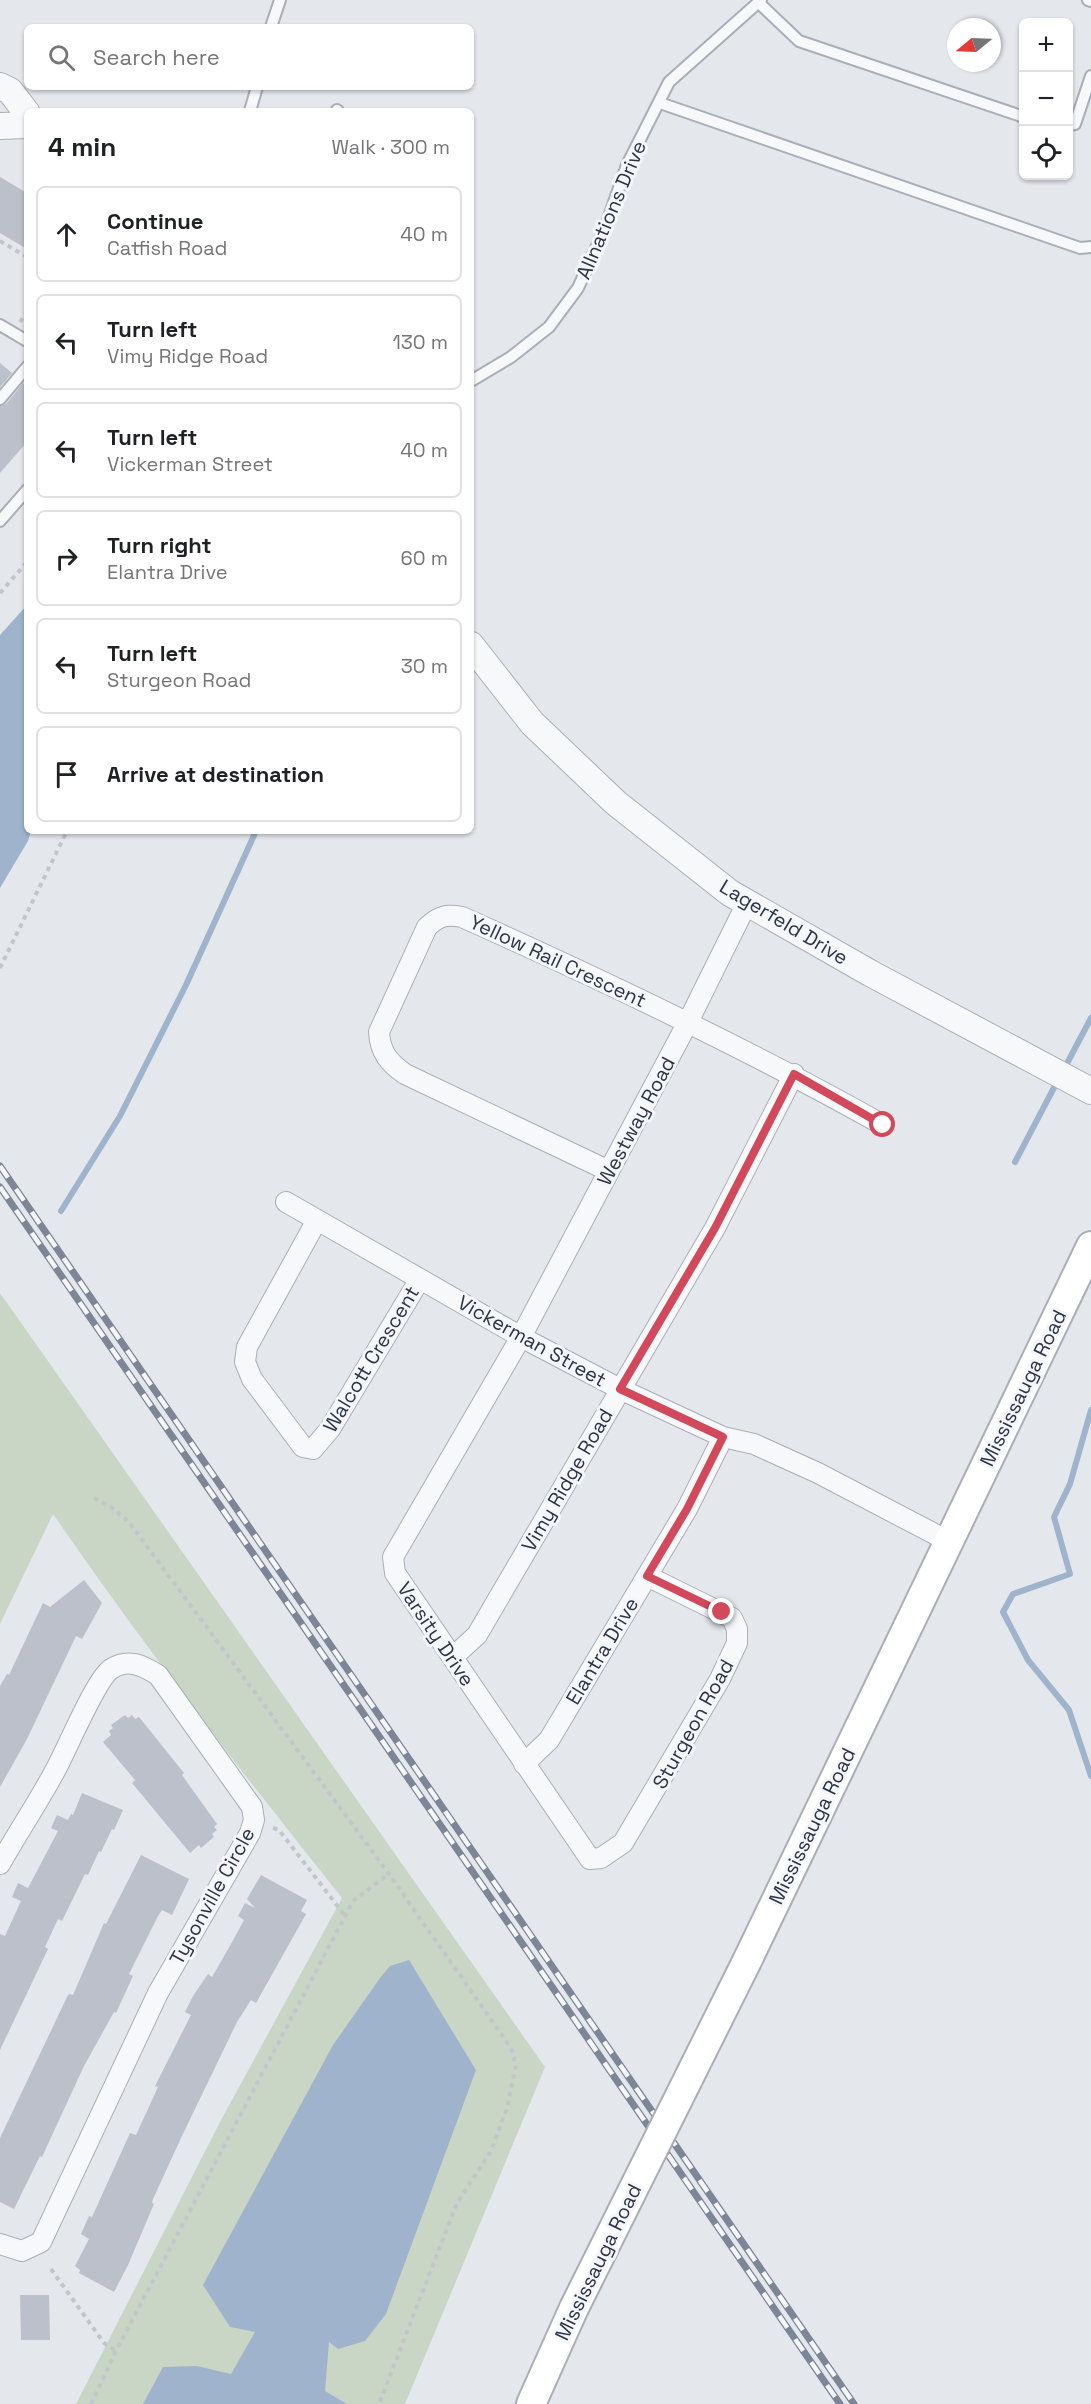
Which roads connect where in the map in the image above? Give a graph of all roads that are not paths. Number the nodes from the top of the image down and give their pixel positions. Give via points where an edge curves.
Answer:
1 (280, 0) edge
2 (760, 2) edge
3 (273, 24) edge
4 (1091, 76) edge
5 (0, 86) edge
6 (256, 90) edge
7 (660, 103) junction
8 (251, 108) edge
9 (24, 109) edge
10 (1019, 116) edge
11 (24, 125) edge
12 (1073, 125) edge
13 (0, 126) edge
14 (1091, 247) edge
15 (0, 325) edge
16 (24, 339) edge
17 (24, 371) edge
18 (474, 379) edge
19 (0, 399) edge
20 (24, 493) edge
21 (0, 521) edge
22 (474, 649) edge
23 (747, 903) junction
24 (688, 1022) junction
25 (794, 1074) junction
26 (1091, 1091) edge
27 (883, 1125) dead end
28 (609, 1171) junction
29 (286, 1202) dead end
30 (317, 1220) junction
31 (1091, 1246) edge
32 (420, 1279) junction
33 (522, 1337) junction
34 (620, 1389) junction
35 (723, 1437) junction
36 (948, 1541) junction
37 (647, 1576) junction
38 (453, 1657) junction
39 (524, 1764) junction
40 (590, 1859) joint
41 (0, 1864) edge
42 (0, 2244) edge
43 (531, 2404) edge

1 - 3 lane
2 - 7 lane, Allnations Drive via 669,82
2 - 10 lane via 799,41
4 - 12 lane
5 - 9 street via 10,91
6 - 8 lane
7 - 14 lane via 1080,248
7 - 18 lane, Allnations Drive via 627,165 578,288 549,327
11 - 13 street
15 - 16 lane
17 - 19 lane
20 - 21 lane
22 - 23 street, Lagerfeld Drive via 532,723 616,803
23 - 24 street, Westway Road
23 - 26 street, Lagerfeld Drive
24 - 25 street, Yellow Rail Crescent
24 - 28 street, Westway Road
24 - 28 street, Yellow Rail Crescent via 462,916 438,917 427,927 379,1032 380,1045 392,1064 405,1074
25 - 27 street, Yellow Rail Crescent
25 - 34 street, Vimy Ridge Road via 715,1228
28 - 33 street, Westway Road
29 - 30 street, Vickerman Street
30 - 32 street, Vickerman Street
30 - 32 street, Walcott Crescent via 245,1354 246,1369 252,1379 303,1447 313,1449 330,1429
31 - 36 main road, Mississauga Road
32 - 33 street, Vickerman Street
33 - 34 street, Vickerman Street
33 - 38 street, Varsity Drive via 393,1557 395,1573
34 - 35 street, Vickerman Street
34 - 38 street, Vimy Ridge Road via 477,1635
35 - 36 street, Vickerman Street via 754,1444 818,1473
35 - 37 street, Elantra Drive
36 - 43 main road, Mississauga Road, bridge via 747,1961 574,2308
37 - 39 street, Elantra Drive via 549,1740
37 - 40 street, Sturgeon Road via 732,1618 737,1643 720,1679 623,1843 601,1858
38 - 39 street, Varsity Drive
39 - 40 street, Varsity Drive
41 - 42 street, Tysonville Circle via 108,1670 119,1664 144,1666 158,1675 252,1807 250,1833 158,1993 41,2242 22,2251

